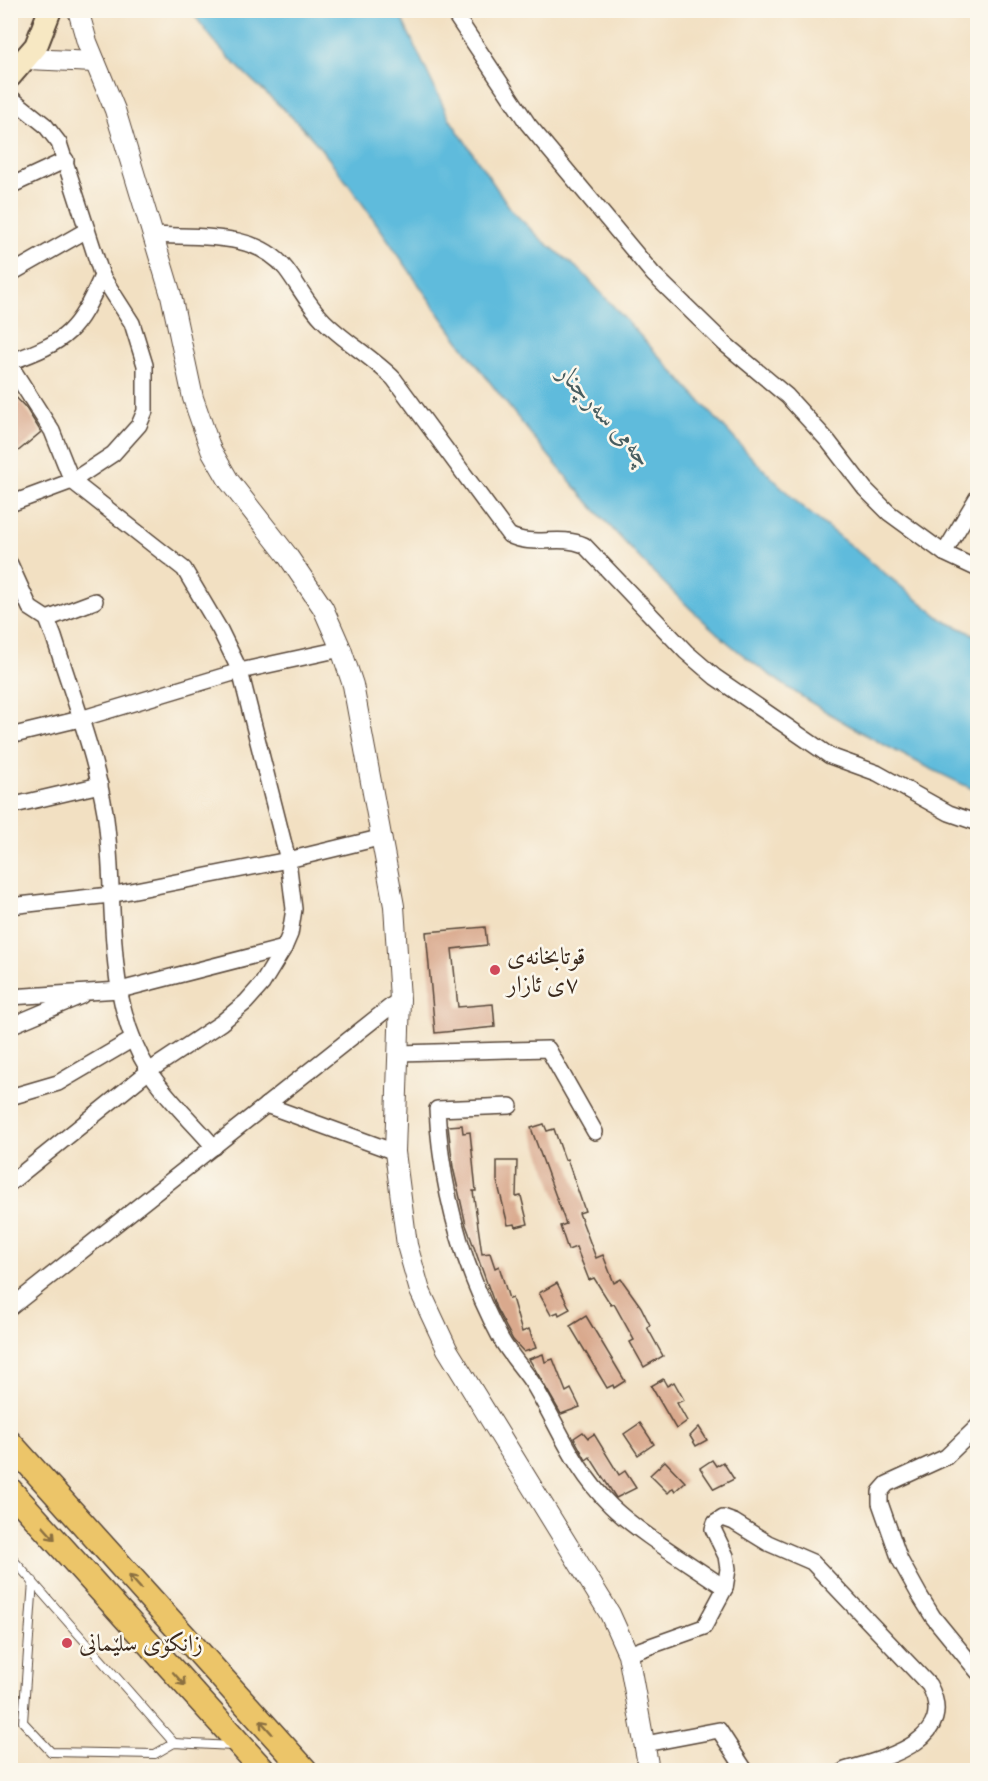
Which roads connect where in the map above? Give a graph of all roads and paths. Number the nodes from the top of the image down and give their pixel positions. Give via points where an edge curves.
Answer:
1 (50, 10) edge
2 (78, 10) edge
3 (452, 10) edge
4 (27, 59) junction
5 (95, 62) junction
6 (10, 76) edge
7 (10, 97) edge
8 (66, 160) junction
9 (10, 186) edge
10 (87, 230) junction
11 (153, 235) junction
12 (10, 274) edge
13 (102, 276) junction
14 (10, 364) edge
15 (72, 482) junction
16 (978, 496) edge
17 (10, 504) edge
18 (944, 553) junction
19 (10, 564) edge
20 (978, 569) edge
21 (95, 601) dead end
22 (47, 620) junction
23 (341, 649) junction
24 (240, 671) junction
25 (80, 719) junction
26 (10, 736) edge
27 (100, 785) junction
28 (10, 806) edge
29 (978, 824) edge
30 (383, 837) junction
31 (288, 860) junction
32 (110, 895) junction
33 (10, 906) edge
34 (284, 948) junction
35 (120, 990) junction
36 (92, 991) junction
37 (10, 997) edge
38 (400, 999) junction
39 (10, 1026) edge
40 (133, 1039) junction
41 (399, 1053) junction
42 (149, 1071) junction
43 (10, 1097) edge
44 (267, 1105) junction
45 (510, 1106) dead end
46 (595, 1132) dead end
47 (214, 1147) junction
48 (396, 1152) junction
49 (10, 1183) edge
50 (10, 1308) edge
51 (978, 1426) edge
52 (10, 1443) edge
53 (10, 1490) edge
54 (10, 1556) edge
55 (33, 1581) junction
56 (725, 1588) junction
57 (628, 1654) junction
58 (978, 1672) edge
59 (174, 1743) junction
60 (645, 1744) junction
61 (239, 1746) junction
62 (262, 1770) edge
63 (305, 1770) edge
64 (649, 1770) edge
65 (745, 1770) edge
66 (845, 1770) edge

1 - 4 main road via 42,35
2 - 5 street
3 - 18 street via 528,124 653,274 794,404 890,513
4 - 5 street
4 - 6 main road
5 - 11 street via 115,110
7 - 8 street via 53,134
8 - 9 street
8 - 10 street
10 - 12 street
10 - 13 street
11 - 23 street via 171,295 193,398 211,450 229,481 315,595
11 - 29 street via 233,240 270,254 324,321 394,379 508,535 529,543 567,540 584,545 715,677 825,753 877,772 949,813
13 - 14 street via 75,328 48,348
13 - 15 street via 132,323 140,344 145,411 139,425 112,454
14 - 15 street via 52,431
15 - 17 street
15 - 24 street via 184,569 198,588
16 - 18 street
18 - 20 street
19 - 22 street via 30,608
21 - 22 street
22 - 25 street
23 - 24 street
23 - 30 street via 360,715
24 - 25 street
24 - 31 street
25 - 26 street
25 - 27 street
27 - 28 street
27 - 32 street via 109,848
30 - 31 street
30 - 38 street via 394,906
31 - 32 street
31 - 34 street via 294,909
32 - 33 street
32 - 35 street
34 - 35 street
34 - 42 street via 246,1002
35 - 36 street
35 - 40 street
36 - 37 street
36 - 39 street
38 - 41 street
38 - 44 street
40 - 42 street
40 - 43 street via 58,1083
41 - 46 street via 548,1049
41 - 48 street
42 - 47 street
42 - 49 street
44 - 47 street
44 - 48 street
45 - 56 street via 438,1109 447,1196 485,1306 510,1353 535,1386 568,1451 594,1488 622,1515
47 - 50 street
48 - 57 street via 407,1245 426,1306 471,1388 597,1588
51 - 58 street via 946,1457 887,1484 880,1492 880,1503 900,1560 920,1596
63 -> 52 main road
53 -> 61 main road
54 - 55 lane
55 - 59 lane
55 - 59 lane via 23,1722 51,1752 155,1754
56 - 57 street via 704,1627
56 - 66 street via 726,1556 713,1529 723,1518 812,1562 929,1685 935,1698 935,1714 925,1736 910,1747
57 - 60 street
59 - 61 lane
60 - 64 street
60 - 65 street via 719,1730
61 - 62 main road

